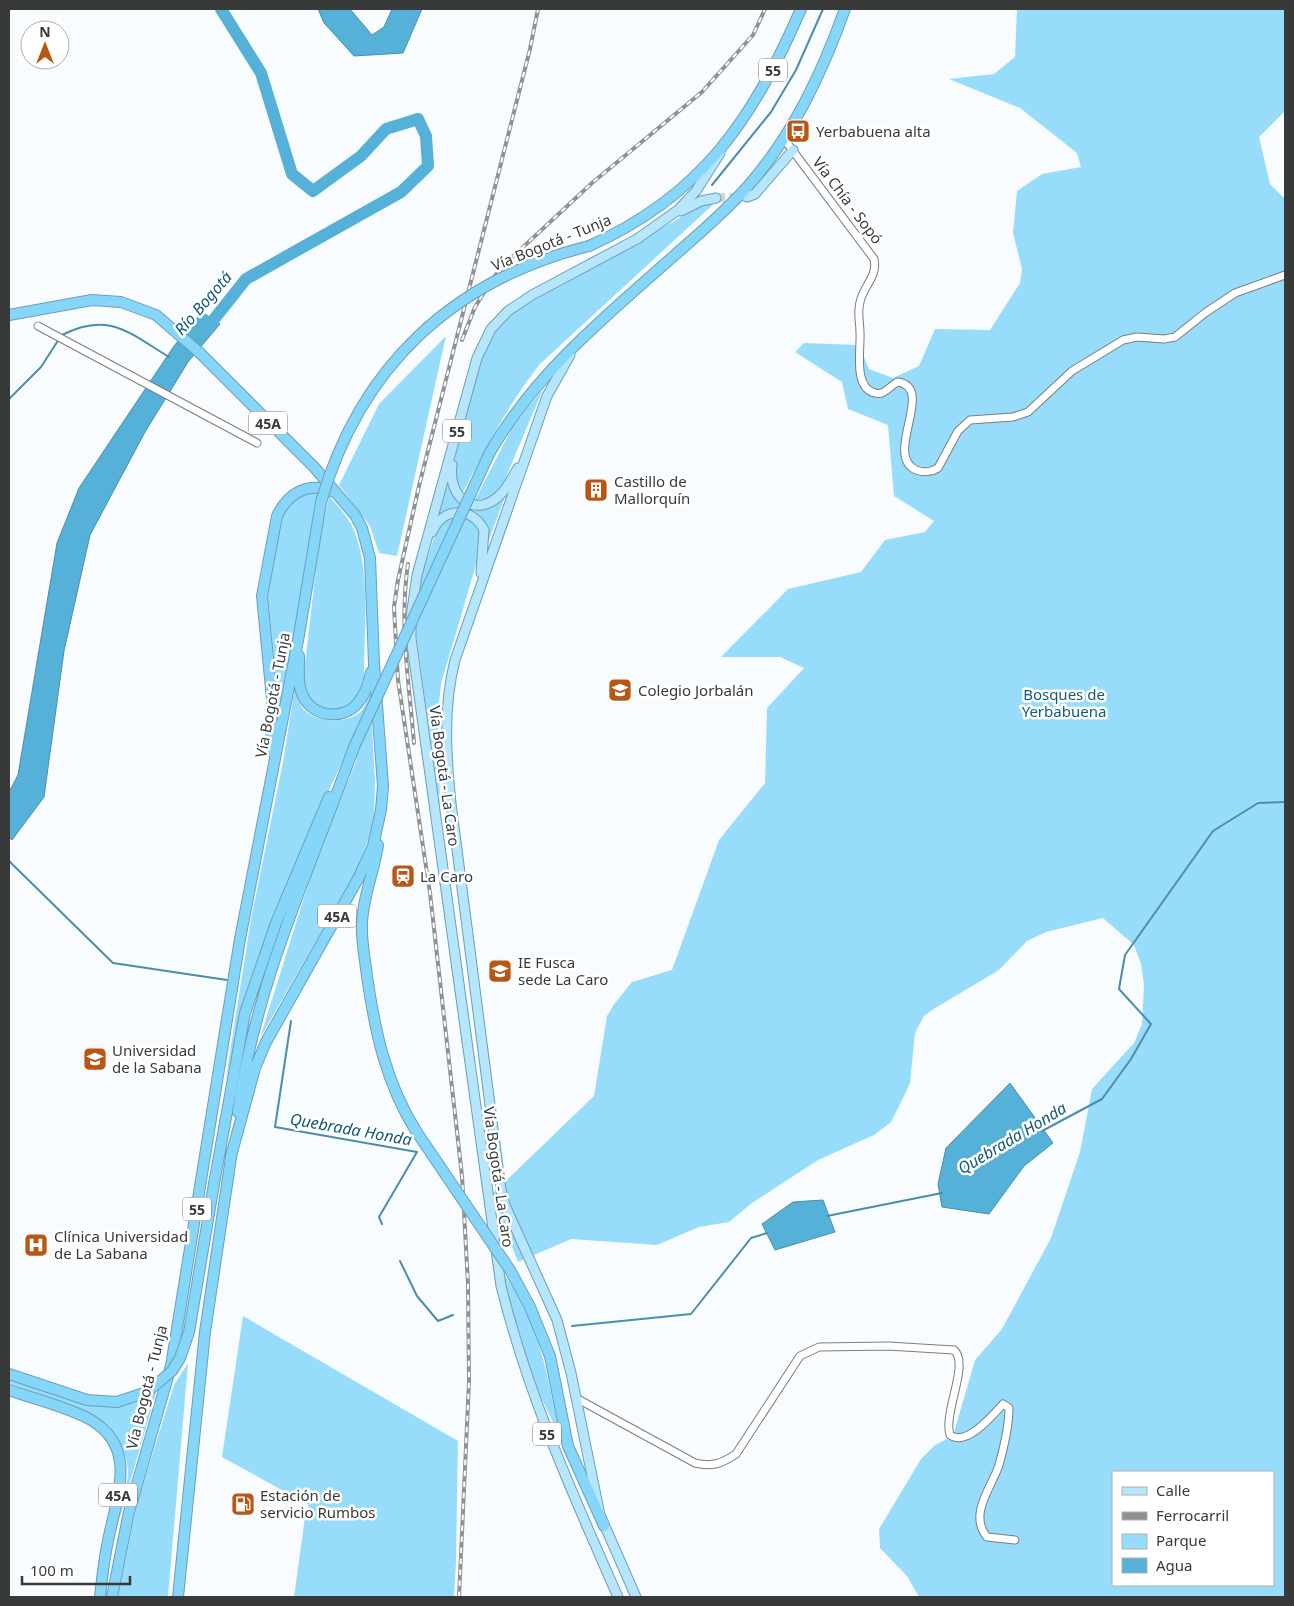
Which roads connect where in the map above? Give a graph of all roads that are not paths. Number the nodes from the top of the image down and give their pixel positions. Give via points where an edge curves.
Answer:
1 (802, 9) edge
2 (846, 9) edge
3 (736, 128) junction
4 (784, 139) junction
5 (793, 150) junction
6 (747, 197) tunnel mouth
7 (716, 198) tunnel mouth
8 (658, 225) junction
9 (1285, 275) edge
10 (9, 315) edge
11 (38, 326) dead end
12 (574, 348) junction
13 (466, 401) junction
14 (257, 443) dead end
15 (528, 450) junction
16 (337, 493) junction
17 (422, 554) junction
18 (480, 586) junction
19 (298, 635) junction
20 (374, 664) junction
21 (354, 747) junction
22 (381, 810) junction
23 (264, 816) junction
24 (231, 1156) junction
25 (9, 1374) edge
26 (9, 1390) edge
27 (576, 1398) junction
28 (604, 1526) junction
29 (1015, 1540) dead end
30 (100, 1597) edge
31 (112, 1597) edge
32 (178, 1597) edge
33 (618, 1597) edge
34 (636, 1597) edge

1 - 3 highway, Vía Bogotá - Tunja / 55 via 760,95
2 - 4 highway, 55 via 809,94
3 - 8 main road, Vía Bogotá - La Caro / 55 via 692,195
3 - 19 highway, Vía Bogotá - Tunja / 55, bridge via 707,166 672,198 632,225 588,246 509,272 460,300 417,336 380,377 338,450 321,502
4 - 5 street, Vía Chía - Sopó
4 - 12 highway, 55 via 760,172 727,208
5 - 6 main road via 755,194
5 - 9 street, Vía Chía - Sopó via 874,259 875,271 860,300 858,313 862,379 867,389 876,394 885,392 898,382 910,389 913,402 905,456 909,464 920,471 938,468 958,431 970,420 1013,417 1028,412 1072,371 1123,340 1175,337 1235,293
7 - 8 main road via 695,204
8 - 13 main road, Vía Bogotá - La Caro / 55 via 508,311 484,340
10 - 16 highway, 45A via 83,300 111,300 146,310 175,329
11 - 14 street
12 - 15 main road, Vía Bogotá - La Caro / 55 via 547,396
12 - 21 highway, 55, bridge via 517,408 489,454
13 - 15 main road via 450,476 455,493 462,500 477,504 500,496
13 - 17 main road, Vía Bogotá - La Caro / 55
15 - 18 main road, Vía Bogotá - La Caro / 55
16 - 20 highway, 45A via 362,528 370,558
16 - 23 highway via 317,487 297,491 282,506 273,531 262,596 272,724
17 - 18 main road via 433,529 446,515 464,512 480,523 485,539
17 - 33 main road, Vía Bogotá - La Caro / 55 via 414,596 412,638 501,1286 518,1351 547,1434
18 - 27 main road, Vía Bogotá - La Caro / 55 via 455,660 447,699 446,746 451,803 501,1190 505,1206 557,1320
19 - 20 highway via 301,691 310,706 318,711 338,714 357,704
19 - 23 highway, Vía Bogotá - Tunja / 55
20 - 22 highway, 45A via 382,772
21 - 24 highway, 55 via 296,897 257,1015 242,1079
21 - 25 highway, 55, bridge via 308,843 252,991 239,1037 189,1332 180,1358 172,1371 147,1392 117,1402 87,1400
22 - 24 highway, 45A via 373,846 359,877 260,1055
22 - 28 highway, bridge via 377,852 362,924 364,956 387,1075 404,1111 510,1270 530,1307 550,1356 568,1446
23 - 31 highway, Vía Bogotá - Tunja / 55 via 240,939 170,1366 129,1512
24 - 32 highway, 55 via 203,1350
26 - 30 highway, 45A via 90,1420 102,1428 115,1446 121,1463 121,1481
27 - 28 main road, Vía Bogotá - La Caro / 55
27 - 29 street via 695,1463 710,1466 736,1454 800,1356 820,1347 888,1346 954,1350 959,1360 947,1423 950,1435 963,1438 1003,1404 1009,1408 998,1467 980,1515 987,1537
28 - 34 main road, Vía Bogotá - La Caro / 55

